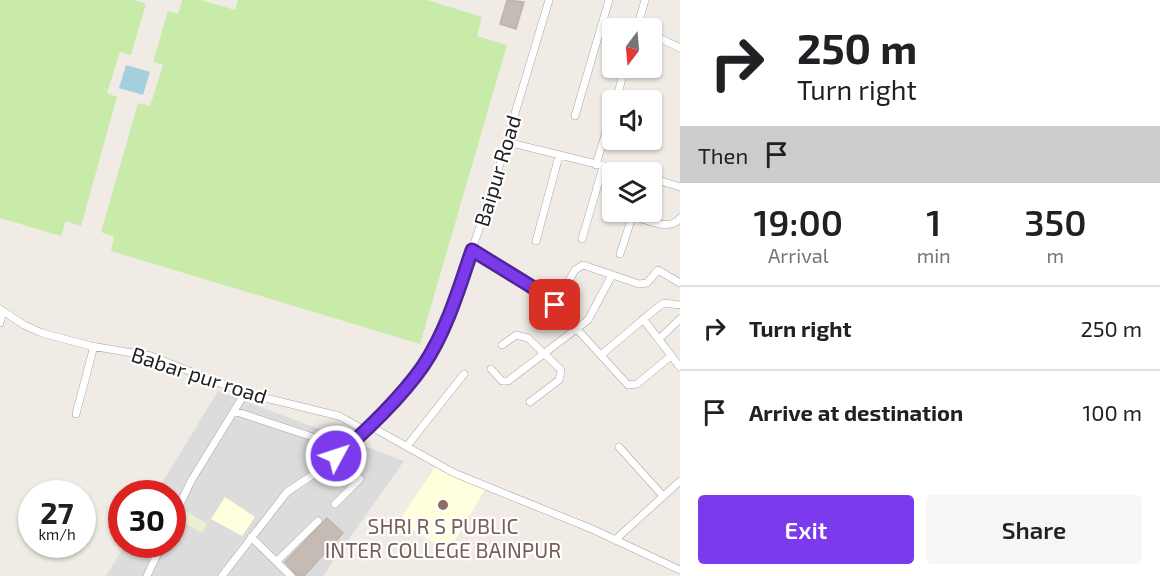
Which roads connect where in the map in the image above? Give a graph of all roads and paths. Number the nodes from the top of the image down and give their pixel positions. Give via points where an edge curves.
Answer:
1 (549, 0) edge
2 (609, 0) edge
3 (645, 0) edge
4 (640, 18) edge
5 (662, 39) edge
6 (680, 48) edge
7 (575, 116) dead end
8 (507, 142) junction
9 (604, 150) edge
10 (559, 156) junction
11 (600, 166) junction
12 (662, 181) edge
13 (680, 187) edge
14 (680, 218) edge
15 (630, 222) edge
16 (656, 222) edge
17 (582, 239) dead end
18 (536, 241) dead end
19 (472, 250) junction
20 (620, 254) dead end
21 (612, 275) junction
22 (680, 283) edge
23 (555, 305) junction
24 (680, 305) edge
25 (2, 310) edge
26 (643, 319) junction
27 (680, 319) edge
28 (0, 323) edge
29 (576, 329) junction
30 (659, 339) junction
31 (502, 345) dead end
32 (94, 346) junction
33 (545, 352) junction
34 (601, 355) junction
35 (671, 356) junction
36 (680, 367) edge
37 (491, 369) dead end
38 (464, 374) dead end
39 (245, 393) junction
40 (530, 402) dead end
41 (234, 411) junction
42 (76, 414) dead end
43 (368, 428) junction
44 (407, 446) junction
45 (619, 447) dead end
46 (346, 448) junction
47 (336, 456) junction
48 (680, 481) edge
49 (186, 492) edge
50 (663, 496) junction
51 (335, 504) dead end
52 (318, 520) dead end
53 (252, 537) junction
54 (615, 540) junction
55 (155, 558) edge
56 (277, 561) junction
57 (680, 570) edge
58 (147, 576) edge
59 (222, 576) edge
60 (291, 576) edge

1 - 8 street, Baipur Road
2 - 7 street
3 - 4 street
5 - 6 street
8 - 10 street
8 - 19 street, Baipur Road
9 - 11 street
10 - 11 street
10 - 18 street
11 - 17 street
12 - 13 street
14 - 16 street via 668,226
15 - 20 street
19 - 23 street
19 - 43 street, Baipur Road via 428,358
21 - 22 street via 643,284 660,270
21 - 23 street via 589,265 578,266
21 - 29 street via 588,320
23 - 29 street
24 - 26 street via 663,303
25 - 28 street
25 - 32 street, Babar pur road via 42,333
26 - 30 street
26 - 34 street
27 - 30 street
29 - 33 street
29 - 34 street
30 - 35 street
31 - 33 street via 521,335
32 - 39 street, Babar pur road via 151,356
32 - 42 street
33 - 37 street via 505,382
33 - 40 street via 561,370 561,376
34 - 35 street via 633,386
35 - 36 street
38 - 44 street
39 - 41 street
39 - 43 street, Babar pur road via 328,412
41 - 46 street
41 - 49 street
43 - 44 street, Babar pur road
43 - 46 street, Baipur Road
44 - 54 street, Babar pur road via 454,473
45 - 50 street
46 - 47 street, Baipur Road
47 - 51 street via 360,479
47 - 53 street, Baipur Road via 287,492
48 - 50 street
50 - 54 street
52 - 56 street
53 - 56 street
53 - 59 street, Baipur Road
54 - 57 street, Babar pur road
55 - 58 street
56 - 60 street

